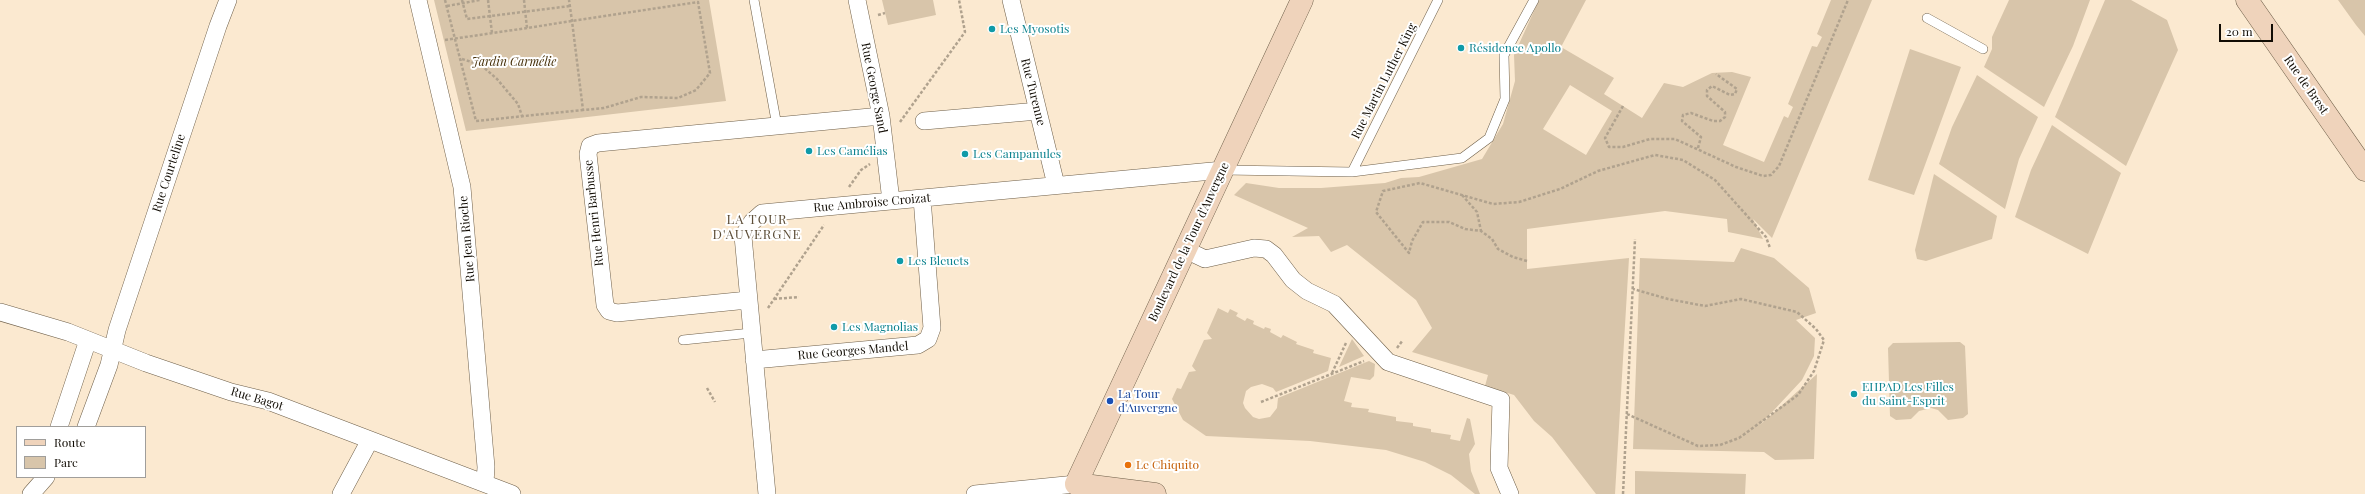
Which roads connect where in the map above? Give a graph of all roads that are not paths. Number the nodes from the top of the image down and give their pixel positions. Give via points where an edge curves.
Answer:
1 (228, 0) edge
2 (418, 0) edge
3 (754, 0) edge
4 (857, 0) edge
5 (1011, 0) edge
6 (1302, 0) edge
7 (1438, 0) edge
8 (1534, 0) edge
9 (2247, 0) edge
10 (1927, 18) dead end
11 (1983, 48) dead end
12 (1038, 111) junction
13 (881, 116) junction
14 (924, 121) dead end
15 (777, 126) junction
16 (1223, 170) junction
17 (2365, 170) edge
18 (1352, 172) junction
19 (1056, 185) junction
20 (922, 198) junction
21 (891, 201) junction
22 (1186, 250) junction
23 (748, 300) junction
24 (0, 312) edge
25 (751, 333) junction
26 (88, 340) junction
27 (683, 340) dead end
28 (111, 348) junction
29 (754, 360) junction
30 (59, 426) edge
31 (86, 426) edge
32 (370, 440) junction
33 (44, 478) edge
34 (484, 483) junction
35 (1079, 489) edge
36 (31, 494) edge
37 (341, 494) edge
38 (512, 494) edge
39 (768, 494) edge
40 (975, 494) edge
41 (1155, 494) edge
42 (1510, 494) edge

1 - 28 street, Rue Courteline
2 - 34 street, Rue Jean Rioche via 462,187 486,467
3 - 15 lane
4 - 13 street, Rue George Sand
5 - 12 street, Rue Turenne
6 - 16 street, Boulevard de la Tour d'Auvergne
7 - 18 lane, Rue Martin Luther King
8 - 18 lane via 1504,55 1505,99 1489,138 1462,158
9 - 17 street, Rue de Brest
10 - 11 lane
12 - 14 street
12 - 19 street, Rue Turenne
13 - 15 street, Rue Henri Barbusse
13 - 21 street, Rue George Sand
15 - 23 street, Rue Henri Barbusse via 598,143 590,146 588,154 605,305 609,311 617,313
16 - 18 lane
16 - 19 street, Rue Ambroise Croizat
16 - 22 street, Boulevard de la Tour d'Auvergne
19 - 20 street, Rue Ambroise Croizat
20 - 21 street, Rue Ambroise Croizat
20 - 29 street, Rue Georges Mandel via 932,328 928,339 918,345
21 - 23 street, Rue Ambroise Croizat via 762,213 743,236
22 - 35 street, Boulevard de la Tour d'Auvergne
22 - 42 street via 1205,259 1254,248 1266,249 1274,255 1293,280 1307,291 1334,304 1384,358 1501,400 1499,468
23 - 25 street, Rue Ambroise Croizat
24 - 26 street, Rue Bagot
25 - 27 lane
25 - 29 street, Rue Ambroise Croizat
26 - 28 street, Rue Bagot
26 - 30 street
28 - 31 street, Rue Courteline via 108,365
28 - 32 street, Rue Bagot via 217,387 268,401
29 - 39 street, Rue Ambroise Croizat
32 - 34 street, Rue Bagot
32 - 37 street
33 - 36 street
34 - 38 street, Rue Bagot
35 - 40 street
35 - 41 street

